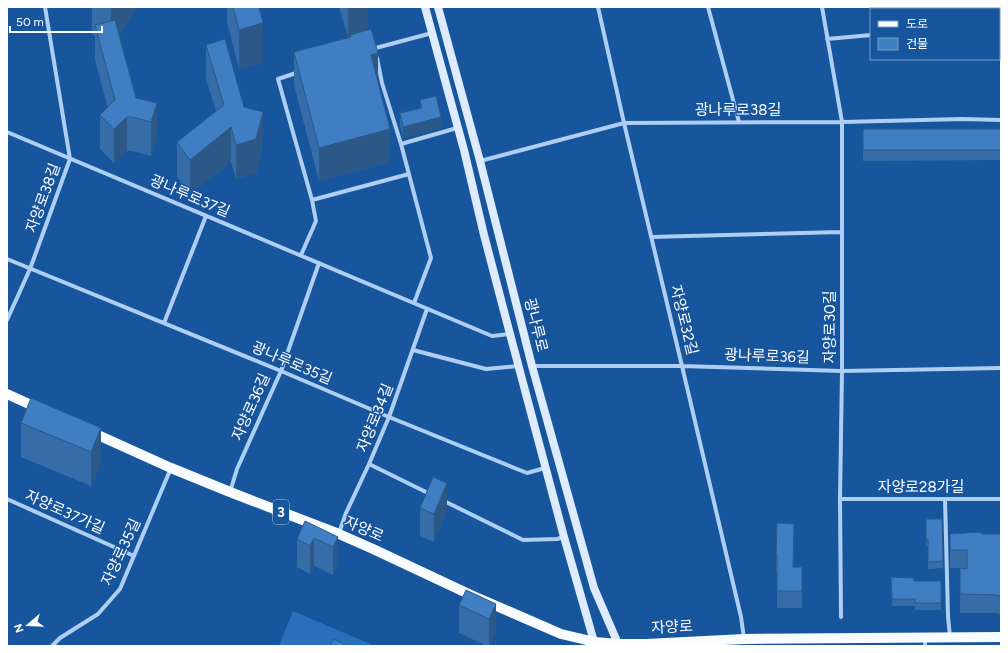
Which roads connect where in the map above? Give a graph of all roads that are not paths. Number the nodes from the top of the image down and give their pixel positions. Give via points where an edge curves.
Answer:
1 (45, 7) edge
2 (425, 7) edge
3 (438, 7) edge
4 (598, 7) edge
5 (708, 7) edge
6 (822, 7) edge
7 (432, 33) junction
8 (870, 35) edge
9 (827, 39) junction
10 (374, 49) junction
11 (367, 51) edge
12 (300, 72) edge
13 (1001, 120) edge
14 (739, 122) junction
15 (842, 122) junction
16 (624, 123) junction
17 (457, 128) junction
18 (7, 132) edge
19 (401, 144) junction
20 (70, 159) junction
21 (480, 162) junction
22 (409, 174) junction
23 (312, 200) junction
24 (206, 216) junction
25 (842, 232) junction
26 (651, 237) junction
27 (301, 256) junction
28 (7, 259) edge
29 (319, 263) junction
30 (30, 269) junction
31 (414, 303) junction
32 (427, 309) junction
33 (7, 320) edge
34 (164, 323) junction
35 (510, 334) junction
36 (413, 350) junction
37 (518, 366) junction
38 (532, 366) junction
39 (682, 366) junction
40 (1001, 368) edge
41 (281, 371) junction
42 (842, 371) junction
43 (7, 394) edge
44 (48, 413) edge
45 (390, 417) junction
46 (82, 428) edge
47 (370, 464) junction
48 (171, 468) junction
49 (545, 468) junction
50 (230, 492) junction
51 (432, 495) edge
52 (439, 498) edge
53 (7, 499) edge
54 (840, 499) junction
55 (945, 499) junction
56 (1001, 499) edge
57 (339, 534) junction
58 (564, 537) junction
59 (134, 556) junction
60 (841, 617) dead end
61 (950, 637) junction
62 (1001, 637) edge
63 (744, 639) junction
64 (774, 642) edge
65 (925, 642) edge
66 (718, 643) edge
67 (595, 644) edge
68 (618, 645) edge
69 (52, 646) edge

1 - 20 street, 자양로38길
2 - 7 main road, 광나루로
3 - 21 main road, 광나루로
4 - 16 street, 자양로32길
5 - 14 street
6 - 9 street, 자양로30길
7 - 10 street
7 - 17 main road, 광나루로
8 - 9 street
9 - 15 street, 자양로30길
10 - 11 street
10 - 19 street
12 - 23 street via 278,79
13 - 15 street, 광나루로38길
14 - 15 street, 광나루로38길
14 - 16 street, 광나루로38길
15 - 25 street, 자양로30길
16 - 21 street, 광나루로38길
16 - 26 street, 자양로32길
17 - 19 street
17 - 35 main road, 광나루로
18 - 20 street, 광나루로37길
19 - 22 street
20 - 24 street, 광나루로37길
20 - 30 street, 자양로38길
21 - 38 main road, 광나루로
22 - 23 street
22 - 31 street via 432,258
23 - 27 street via 316,221
24 - 27 street, 광나루로37길
24 - 34 street
25 - 26 street
25 - 42 street, 자양로30길
26 - 39 street, 자양로32길
27 - 29 street, 광나루로37길
28 - 30 street, 광나루로35길
29 - 31 street, 광나루로37길
29 - 41 street, 자양로36길
30 - 33 street, 자양로38길
30 - 34 street, 광나루로35길
31 - 32 street, 광나루로37길
32 - 35 street, 광나루로37길 via 492,336
32 - 36 street, 자양로34길
34 - 41 street, 광나루로35길
35 - 37 main road, 광나루로
36 - 37 street, 광나루로 via 486,369
36 - 45 street, 자양로34길
37 - 49 main road, 광나루로
38 - 39 street, 광나루로36길
38 - 68 main road, 광나루로 via 594,588
39 - 42 street, 광나루로36길
39 - 63 street, 자양로32길
40 - 42 street, 광나루로36길
41 - 45 street, 광나루로35길
41 - 50 street, 자양로36길 via 237,468
42 - 54 street, 자양로30길
43 - 44 main road
45 - 47 street, 자양로34길
45 - 49 street, 광나루로35길 via 527,473
46 - 48 main road, 자양로 / 3
47 - 51 street
47 - 57 street, 자양로34길 via 346,513
48 - 50 main road, 자양로 / 3
48 - 59 street, 자양로35길
49 - 58 main road, 광나루로
50 - 57 main road, 자양로 / 3
52 - 58 street via 523,540
53 - 59 street, 자양로37가길
54 - 55 street, 자양로28가길
54 - 60 street, 자양로30길
55 - 56 street, 자양로28가길
55 - 61 street
57 - 67 main road, 자양로 / 3 via 561,634
58 - 67 main road, 광나루로
59 - 69 street, 자양로35길 via 120,589 98,614
61 - 62 main road, 자양로 / 3
61 - 65 main road, 자양로 / 3
63 - 64 main road, 자양로 / 3
63 - 66 main road, 자양로 / 3
64 - 65 main road, 자양로 / 3
66 - 68 main road, 자양로 / 3
67 - 68 main road, 자양로 / 3

